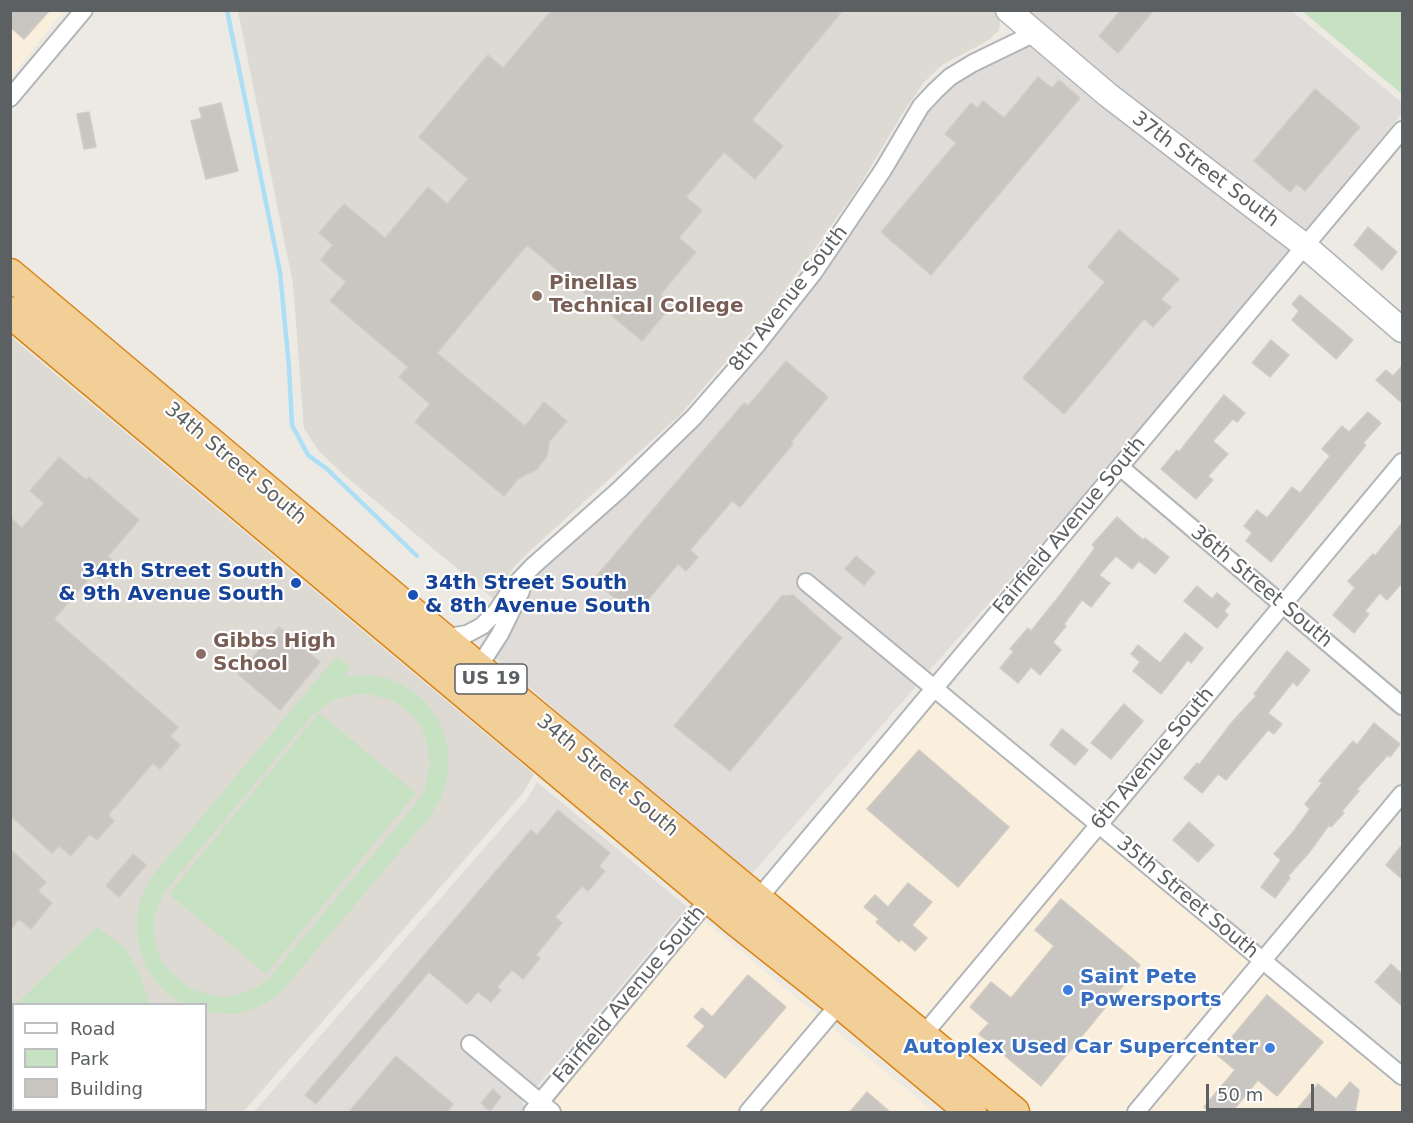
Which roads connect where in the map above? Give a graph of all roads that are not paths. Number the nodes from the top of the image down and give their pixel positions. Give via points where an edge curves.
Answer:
1 (84, 10) edge
2 (1008, 10) edge
3 (1035, 33) junction
4 (10, 98) edge
5 (1402, 130) edge
6 (1305, 246) junction
7 (10, 274) edge
8 (10, 312) edge
9 (1402, 330) edge
10 (1402, 462) edge
11 (1120, 467) junction
12 (533, 566) junction
13 (806, 582) dead end
14 (1283, 605) junction
15 (442, 638) junction
16 (412, 651) junction
17 (478, 668) junction
18 (934, 688) junction
19 (1402, 706) edge
20 (1402, 794) edge
21 (1099, 825) junction
22 (719, 887) junction
23 (747, 912) junction
24 (1263, 961) junction
25 (840, 1003) junction
26 (470, 1044) dead end
27 (913, 1047) junction
28 (1402, 1076) edge
29 (971, 1105) edge
30 (542, 1109) edge
31 (747, 1113) edge
32 (1014, 1113) edge
33 (1136, 1113) edge

1 - 4 street
2 - 3 street, 37th Street South
3 - 6 street, 37th Street South via 1116,101
3 - 12 street, 8th Avenue South via 973,63 935,91 921,106 842,232 755,347 694,417
5 - 6 street, Fairfield Avenue South
6 - 9 street, 37th Street South
6 - 11 street, Fairfield Avenue South
7 - 15 highway, 34th Street South / US 19
8 - 16 highway, 34th Street South / US 19
10 - 14 street, 6th Avenue South
11 - 14 street, 36th Street South
11 - 18 street, Fairfield Avenue South
12 - 15 street, 8th Avenue South via 482,626 467,634
12 - 17 street, 8th Avenue South via 500,634
13 - 18 street, 35th Street South
14 - 19 street, 36th Street South
14 - 21 street, 6th Avenue South
15 - 17 highway, 34th Street South / US 19
16 - 17 highway
16 - 22 highway, 34th Street South / US 19
17 - 22 highway, 34th Street South / US 19
18 - 21 street, 35th Street South
18 - 23 street, Fairfield Avenue South
20 - 24 street
21 - 24 street, 35th Street South
21 - 27 street, 6th Avenue South
22 - 23 highway, 34th Street South / US 19
22 - 30 street, Fairfield Avenue South
23 - 25 highway, 34th Street South / US 19
23 - 27 highway, 34th Street South / US 19
24 - 28 street, 35th Street South
24 - 33 street
25 - 27 highway, 34th Street South / US 19
25 - 31 street
26 - 30 street
27 - 29 highway, 34th Street South / US 19
29 - 32 highway, 34th Street South / US 19

